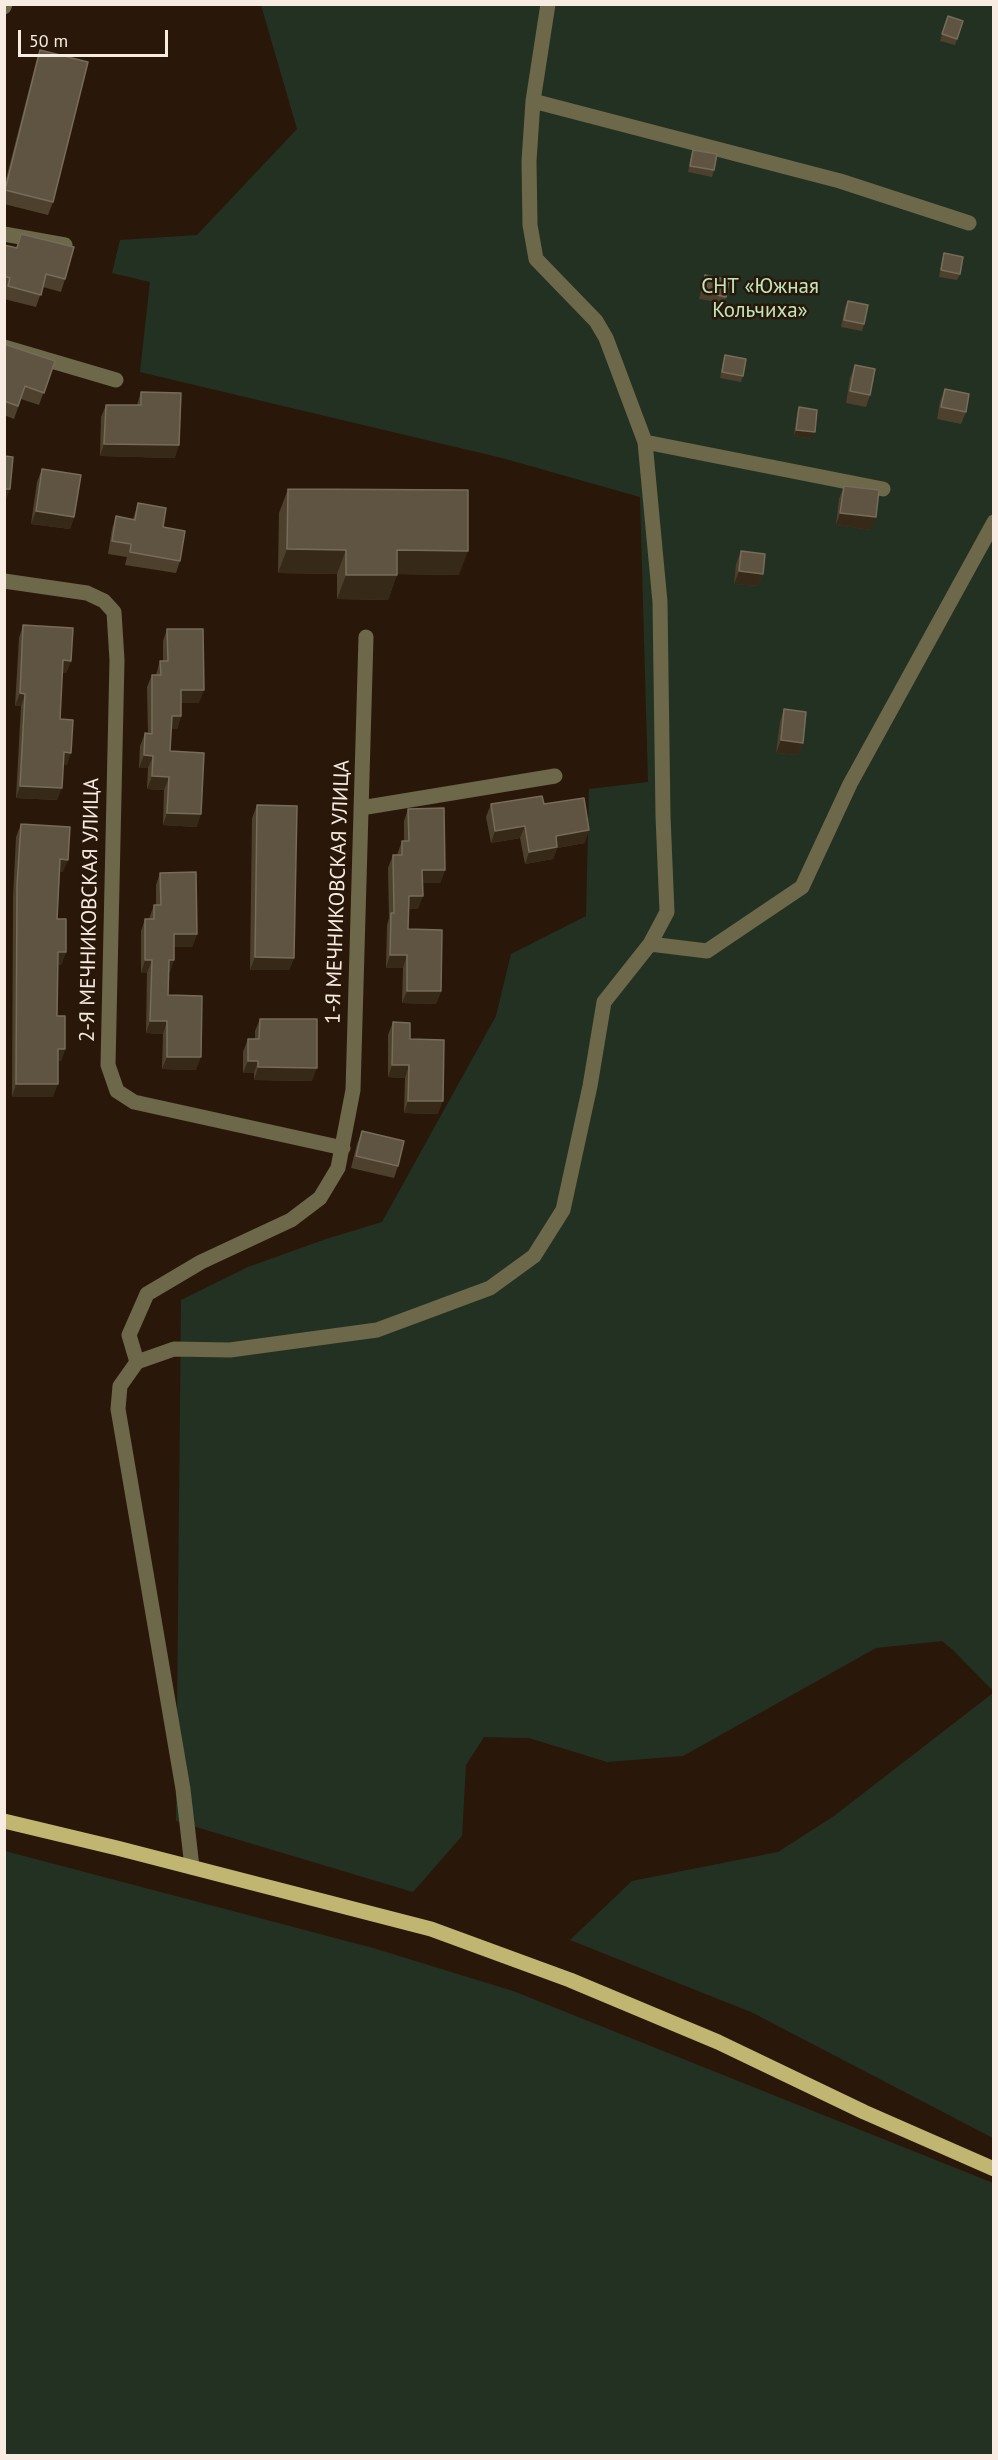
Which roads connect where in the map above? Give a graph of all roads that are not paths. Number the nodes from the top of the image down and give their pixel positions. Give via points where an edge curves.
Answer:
1 (548, 4) edge
2 (533, 101) junction
3 (969, 223) dead end
4 (4, 234) edge
5 (65, 245) edge
6 (4, 346) edge
7 (117, 380) dead end
8 (645, 442) junction
9 (883, 489) dead end
10 (993, 522) edge
11 (4, 581) edge
12 (366, 637) dead end
13 (555, 776) dead end
14 (361, 808) junction
15 (650, 944) junction
16 (343, 1148) junction
17 (137, 1362) junction
18 (4, 1821) edge
19 (192, 1867) junction
20 (993, 2169) edge

1 - 2 street
2 - 3 street via 840,181
2 - 8 street via 530,225 536,259 596,321
4 - 5 street
6 - 7 street
8 - 9 street
8 - 15 street via 660,602 667,912
10 - 15 street via 850,784 802,887 708,951
11 - 16 street, 2-Я МЕЧНИКОВСКАЯ УЛИЦА via 87,593 104,601 114,612 117,660 108,1065 117,1091 134,1102
12 - 14 street, 1-Я МЕЧНИКОВСКАЯ УЛИЦА
13 - 14 street
14 - 16 street, 1-Я МЕЧНИКОВСКАЯ УЛИЦА via 353,1090
15 - 17 street via 604,1002 563,1210 534,1256 490,1288 377,1330 230,1350 174,1349
16 - 17 street, 1-Я МЕЧНИКОВСКАЯ УЛИЦА via 338,1168 320,1198 291,1220 201,1262 147,1294 129,1335
17 - 19 street via 120,1386 118,1409 183,1789
18 - 19 main road
19 - 20 main road via 432,1929 570,1980 718,2042

